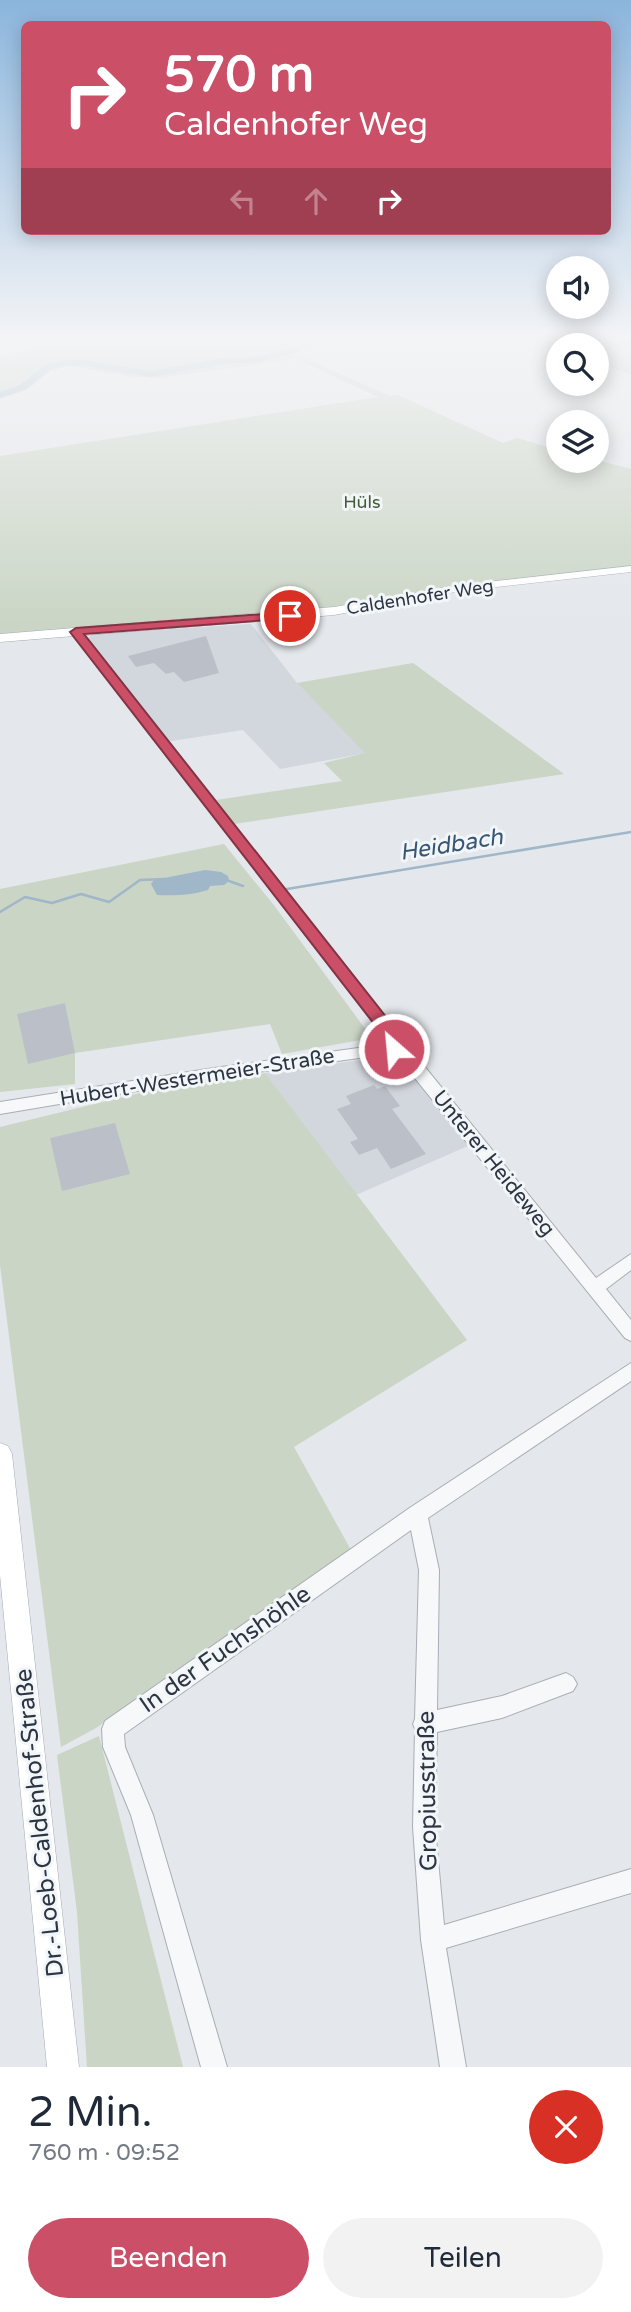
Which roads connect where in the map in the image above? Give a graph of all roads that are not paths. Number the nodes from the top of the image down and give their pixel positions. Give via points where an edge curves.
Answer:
1 (631, 569) edge
2 (76, 632) junction
3 (0, 638) edge
4 (394, 1049) junction
5 (0, 1108) edge
6 (631, 1261) edge
7 (594, 1289) junction
8 (631, 1333) edge
9 (631, 1371) edge
10 (0, 1454) edge
11 (418, 1514) junction
12 (566, 1684) dead end
13 (424, 1724) junction
14 (631, 1881) edge
15 (433, 1940) junction
16 (63, 2067) edge
17 (214, 2067) edge
18 (453, 2067) edge

1 - 2 main road, Caldenhofer Weg via 460,589 334,611
2 - 3 main road, Caldenhofer Weg
2 - 4 street, Unterer Heideweg via 393,1037
4 - 5 street, Hubert-Westermeier-Straße
4 - 7 street, Unterer Heideweg via 407,1055
6 - 7 street
7 - 8 street, Unterer Heideweg
9 - 11 street, In der Fuchshöhle
10 - 16 main road, Dr.-Loeb-Caldenhof-Straße
11 - 13 street, Gropiusstraße via 429,1570
11 - 17 street, In der Fuchshöhle via 113,1729 114,1747 142,1815
12 - 13 street via 502,1707
13 - 15 street, Gropiusstraße via 424,1827
14 - 15 street
15 - 18 street, Gropiusstraße

